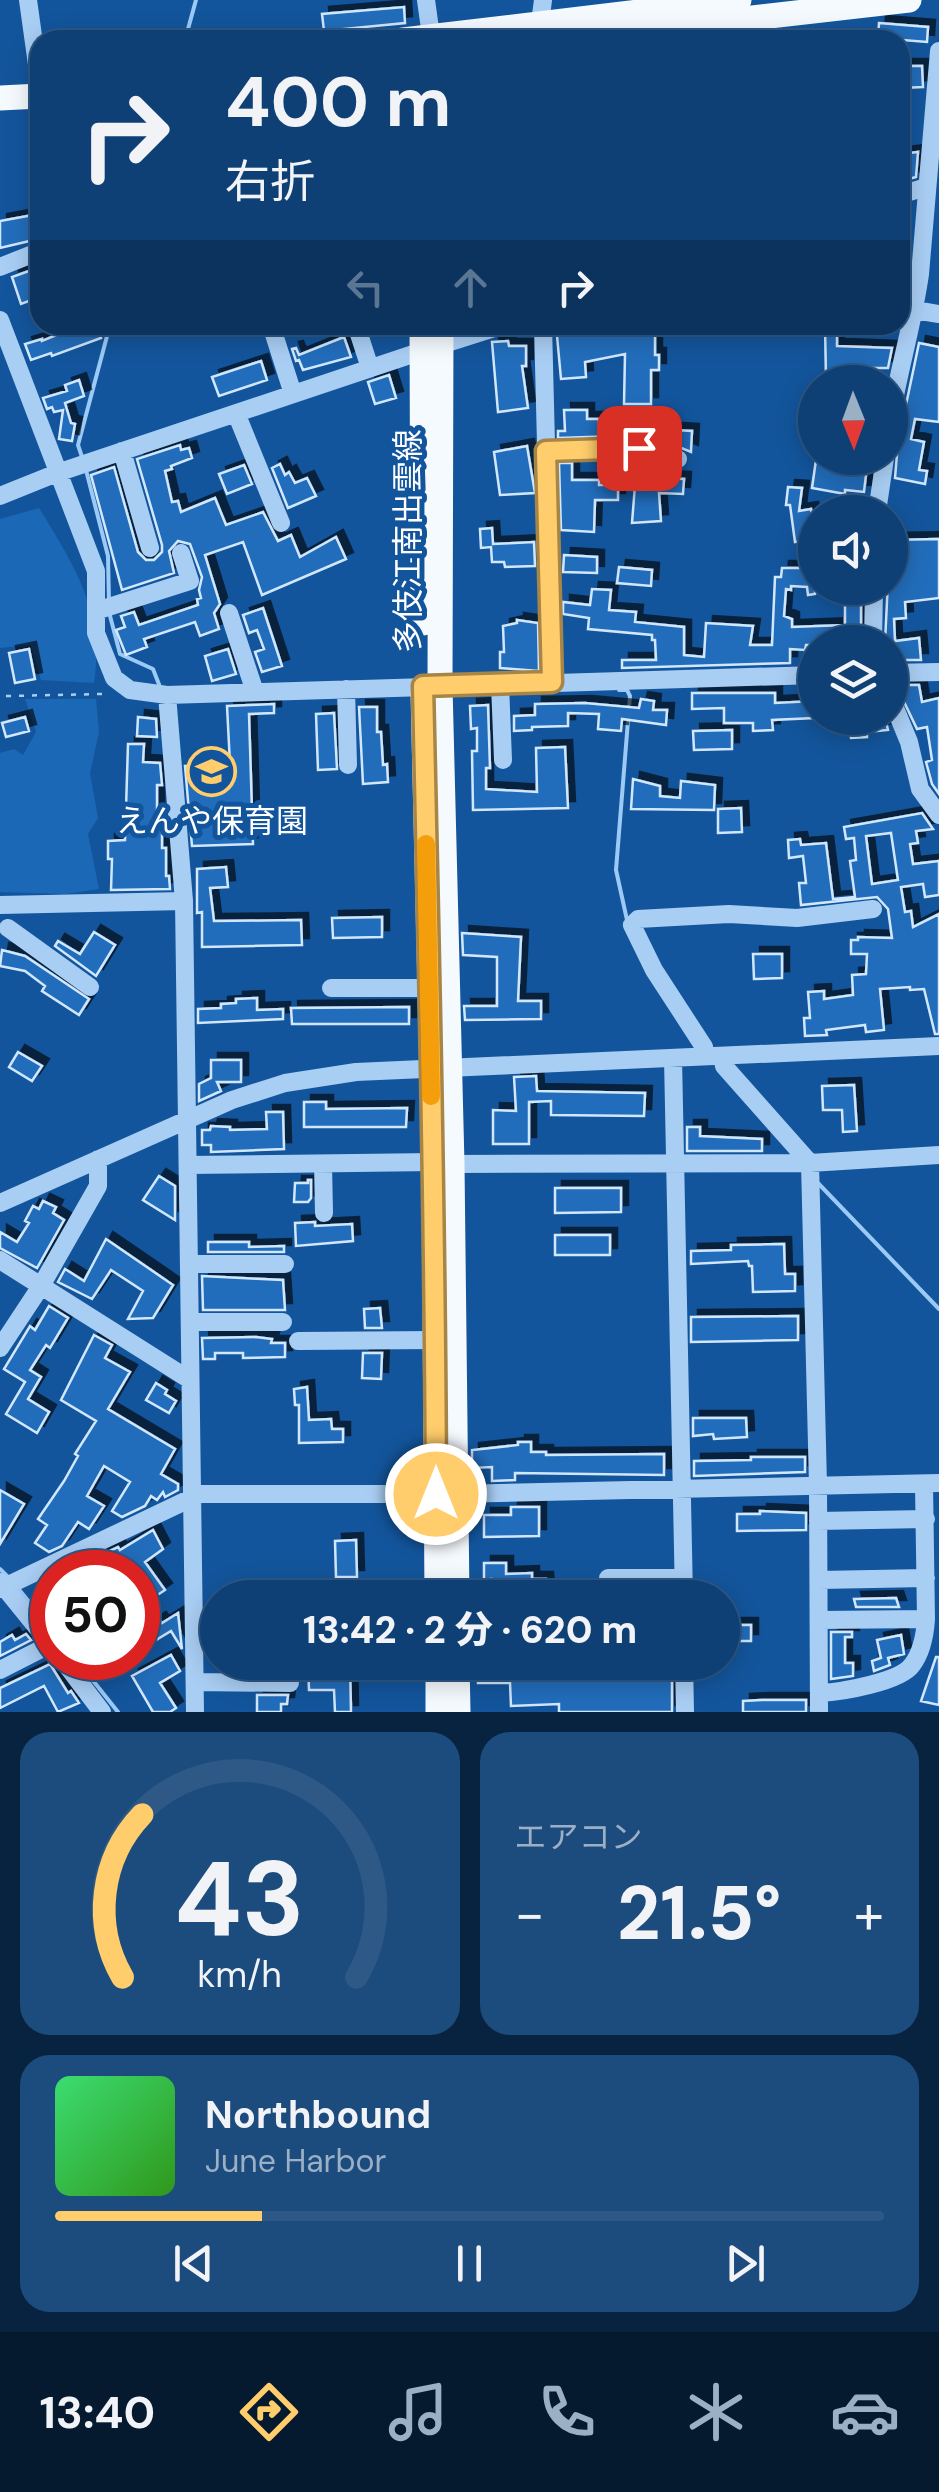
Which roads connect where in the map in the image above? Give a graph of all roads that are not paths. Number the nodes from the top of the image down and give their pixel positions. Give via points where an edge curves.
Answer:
1 (28, 0) edge
2 (426, 0) edge
3 (739, 0) edge
4 (909, 0) edge
5 (547, 21) edge
6 (32, 30) edge
7 (430, 30) edge
8 (489, 30) edge
9 (939, 50) edge
10 (30, 96) edge
11 (0, 98) edge
12 (926, 187) junction
13 (910, 193) edge
14 (30, 255) edge
15 (0, 267) edge
16 (915, 310) junction
17 (939, 314) edge
18 (0, 320) edge
19 (910, 326) edge
20 (273, 335) edge
21 (359, 335) edge
22 (542, 335) edge
23 (907, 335) edge
24 (432, 336) edge
25 (900, 365) edge
26 (370, 368) junction
27 (294, 394) junction
28 (236, 413) junction
29 (122, 451) junction
30 (546, 451) junction
31 (678, 459) dead end
32 (57, 473) junction
33 (0, 496) edge
34 (281, 523) dead end
35 (150, 548) dead end
36 (182, 553) dead end
37 (96, 611) junction
38 (228, 613) dead end
39 (939, 672) edge
40 (908, 673) edge
41 (798, 675) edge
42 (552, 682) junction
43 (500, 684) junction
44 (432, 686) junction
45 (346, 689) junction
46 (255, 692) junction
47 (167, 695) junction
48 (906, 735) edge
49 (504, 760) dead end
50 (348, 765) dead end
51 (939, 815) edge
52 (184, 901) junction
53 (0, 905) edge
54 (22, 906) junction
55 (873, 909) dead end
56 (4, 935) edge
57 (90, 987) dead end
58 (330, 988) dead end
59 (428, 988) junction
60 (939, 1046) edge
61 (714, 1056) junction
62 (674, 1058) junction
63 (440, 1070) junction
64 (188, 1117) junction
65 (939, 1155) edge
66 (98, 1158) junction
67 (677, 1161) junction
68 (443, 1163) junction
69 (810, 1163) junction
70 (323, 1164) junction
71 (188, 1165) junction
72 (0, 1203) edge
73 (324, 1213) dead end
74 (0, 1260) edge
75 (189, 1264) junction
76 (286, 1264) dead end
77 (41, 1286) junction
78 (190, 1322) junction
79 (283, 1322) dead end
80 (298, 1340) dead end
81 (436, 1340) junction
82 (0, 1348) edge
83 (190, 1380) junction
84 (932, 1484) edge
85 (818, 1486) junction
86 (682, 1488) junction
87 (446, 1494) junction
88 (190, 1497) junction
89 (926, 1519) junction
90 (818, 1521) junction
91 (608, 1578) dead end
92 (683, 1578) joint
93 (926, 1578) junction
94 (439, 1580) edge
95 (455, 1580) edge
96 (819, 1580) junction
97 (2, 1586) edge
98 (926, 1618) junction
99 (30, 1619) edge
100 (819, 1620) junction
101 (932, 1640) edge
102 (30, 1656) edge
103 (0, 1670) edge
104 (78, 1680) edge
105 (438, 1680) edge
106 (458, 1680) edge
107 (684, 1680) edge
108 (194, 1682) junction
109 (290, 1683) dead end
110 (820, 1702) edge
111 (98, 1707) edge
112 (76, 1712) edge
113 (195, 1712) edge
114 (438, 1712) edge
115 (458, 1712) edge
116 (685, 1712) edge

1 - 6 street
2 - 7 street
3 - 5 main road
4 - 5 main road
5 - 8 main road
9 - 12 street
10 - 11 main road
12 - 13 street
12 - 16 street
14 - 15 street
16 - 17 street
16 - 19 street
18 - 32 street
20 - 27 street
21 - 26 street
22 - 30 street
23 - 25 street
24 - 26 street
24 - 44 main road, 多伎江南出雲線
26 - 27 street
27 - 28 street
28 - 29 street
28 - 34 street
29 - 32 street
29 - 35 street
30 - 31 street via 639,448 648,457
30 - 42 street
32 - 33 street
32 - 37 street via 96,571
36 - 37 street via 190,581
37 - 47 street via 96,633 114,678 130,690
38 - 46 street
39 - 40 street
41 - 42 street
42 - 43 street
43 - 44 street
43 - 49 street
44 - 45 street
44 - 59 main road, 多伎江南出雲線
44 - 63 main road, 多伎江南出雲線
45 - 46 street
45 - 50 street
46 - 47 street
47 - 52 street
48 - 51 street via 920,789
52 - 54 street
52 - 64 street
53 - 54 street
54 - 56 street
55 - 61 street via 797,918 638,919 632,925 654,970
56 - 57 street
58 - 59 street
59 - 63 main road, 多伎江南出雲線
60 - 61 street
61 - 62 street
61 - 69 street
62 - 63 street
62 - 67 street
63 - 64 street via 284,1083
63 - 68 main road, 多伎江南出雲線
64 - 66 street
64 - 71 street
65 - 69 street
66 - 72 street
66 - 77 street via 98,1186
67 - 68 street
67 - 69 street
67 - 86 street
68 - 70 street
68 - 81 main road, 多伎江南出雲線
68 - 87 main road, 多伎江南出雲線
69 - 85 street
70 - 71 street
70 - 73 street
71 - 75 street
74 - 77 street
75 - 76 street
75 - 78 street
77 - 82 street
77 - 83 street
78 - 79 street
78 - 83 street
80 - 81 street
81 - 87 main road, 多伎江南出雲線
83 - 88 street
84 - 85 street
84 - 89 street
85 - 86 street
85 - 90 street
86 - 87 street
86 - 92 street
87 - 88 street
87 - 94 main road, 多伎江南出雲線
87 - 95 main road, 多伎江南出雲線
88 - 97 street
88 - 108 street
89 - 90 street
89 - 93 street
90 - 96 street
91 - 92 street
93 - 96 street
93 - 98 street
96 - 100 street
97 - 99 street
98 - 100 street
98 - 101 street
100 - 110 street
101 - 110 street via 904,1673
102 - 103 street
104 - 111 street
105 - 114 main road
106 - 115 main road
107 - 116 street
108 - 109 street
108 - 113 street
111 - 112 street

